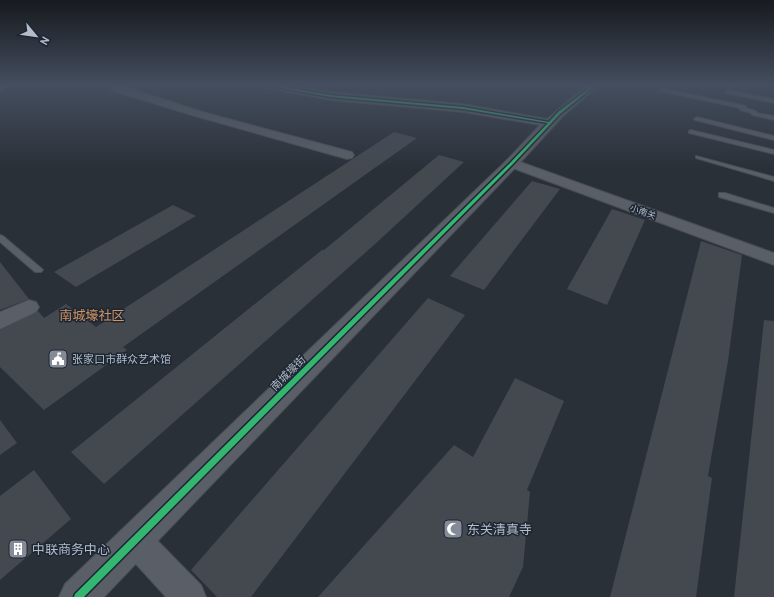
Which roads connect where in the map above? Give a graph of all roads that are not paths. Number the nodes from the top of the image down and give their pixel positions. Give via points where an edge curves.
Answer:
1 (196, 113) edge
2 (491, 113) edge
3 (561, 113) edge
4 (754, 113) edge
5 (774, 118) edge
6 (697, 119) dead end
7 (550, 123) junction
8 (692, 132) dead end
9 (774, 138) edge
10 (774, 152) edge
11 (347, 155) dead end
12 (698, 157) dead end
13 (512, 164) junction
14 (774, 180) edge
15 (722, 195) dead end
16 (774, 210) edge
17 (0, 238) edge
18 (774, 259) edge
19 (38, 270) dead end
20 (29, 307) dead end
21 (0, 321) edge
22 (135, 540) junction
23 (78, 597) edge
24 (188, 597) edge

1 - 11 street
2 - 7 street
3 - 7 street, 南城壕街
4 - 5 lane
6 - 9 lane
7 - 13 street, 南城壕街
8 - 10 lane
12 - 14 lane
13 - 18 street, 小南关
13 - 22 street, 南城壕街
15 - 16 lane
17 - 19 lane
20 - 21 street
22 - 23 street, 南城壕街
22 - 24 street

